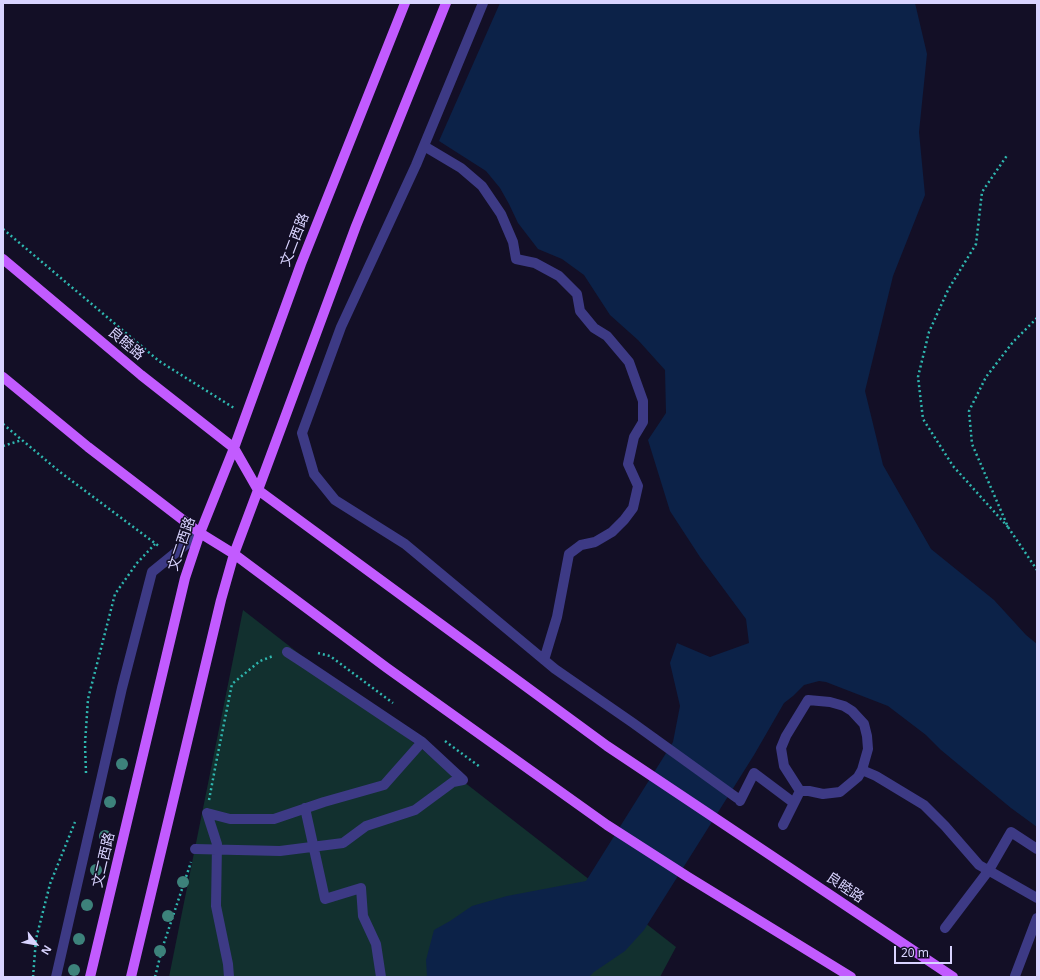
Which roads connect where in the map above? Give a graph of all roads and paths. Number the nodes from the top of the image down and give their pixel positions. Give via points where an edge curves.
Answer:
1 (405, 3) edge
2 (446, 3) edge
3 (483, 3) edge
4 (424, 146) junction
5 (1008, 154) dead end
6 (3, 229) edge
7 (3, 259) edge
8 (1037, 318) edge
9 (3, 377) edge
10 (246, 416) junction
11 (3, 424) edge
12 (22, 440) junction
13 (3, 446) edge
14 (234, 448) junction
15 (258, 490) junction
16 (1008, 527) junction
17 (200, 533) junction
18 (155, 544) junction
19 (234, 554) junction
20 (172, 556) junction
21 (1037, 570) edge
22 (287, 652) joint
23 (317, 653) dead end
24 (544, 660) junction
25 (399, 707) dead end
26 (443, 739) dead end
27 (422, 742) junction
28 (480, 767) dead end
29 (862, 770) junction
30 (86, 774) dead end
31 (800, 791) junction
32 (794, 803) junction
33 (305, 808) junction
34 (207, 812) junction
35 (77, 816) dead end
36 (783, 825) dead end
37 (314, 846) junction
38 (195, 849) joint
39 (1037, 849) edge
40 (217, 850) junction
41 (989, 870) junction
42 (1037, 898) edge
43 (1037, 918) edge
44 (944, 928) dead end
45 (1015, 976) dead end
46 (33, 977) edge
47 (56, 977) edge
48 (90, 977) edge
49 (131, 977) edge
50 (155, 977) edge
51 (229, 977) edge
52 (380, 977) edge
53 (851, 977) edge
54 (953, 977) edge

1 - 10 main road, 文二西路 via 301,264
2 - 15 main road via 354,234
3 - 4 lane
4 - 24 lane via 341,327 302,433 314,474 335,500 405,544
4 - 24 lane via 462,168 482,186 501,214 513,242 516,259 535,263 559,276 577,294 580,311 594,328 607,336 629,362 643,401 643,422 634,437 628,464 638,486 633,508 612,532 569,554 557,617
5 - 16 path via 982,192 976,244 948,290 930,332 918,377 923,418 953,466
6 - 10 path via 159,361
7 - 14 main road, 良睦路
8 - 16 path via 1013,342 986,378 969,411 972,444
9 - 17 main road via 88,447
10 - 14 main road, 文二西路
11 - 12 path
12 - 13 path
12 - 18 path
14 - 15 main road
14 - 17 main road, 文二西路
15 - 19 main road
15 - 54 main road, 良睦路 via 607,746
16 - 21 path
17 - 19 main road
17 - 20 lane
17 - 48 main road, 文二西路 via 183,585
18 - 20 path
18 - 30 path via 137,563 115,594 88,699
19 - 49 main road
19 - 53 main road via 387,668 607,825
20 - 47 lane via 152,572 122,688
22 - 27 lane
22 - 34 path via 260,661 232,684
23 - 25 path via 330,656
24 - 32 lane via 739,800 754,774
26 - 28 path
27 - 33 lane via 384,785
27 - 37 lane via 463,780 453,782 416,810 366,826 343,843
29 - 31 lane via 858,777 840,792 823,794
29 - 31 lane via 868,750 864,724 844,706 808,700 781,748 784,766
29 - 41 lane via 924,805 979,865
31 - 32 lane
32 - 36 lane
33 - 34 lane via 274,819 230,819
33 - 37 lane
34 - 40 lane
35 - 46 path via 50,884 36,939
37 - 40 lane via 280,851
37 - 52 lane via 325,899 361,888 364,916 376,944
38 - 40 lane
38 - 50 path
39 - 41 lane via 1011,832
40 - 51 lane via 216,906
41 - 42 lane
41 - 44 lane
43 - 45 lane

